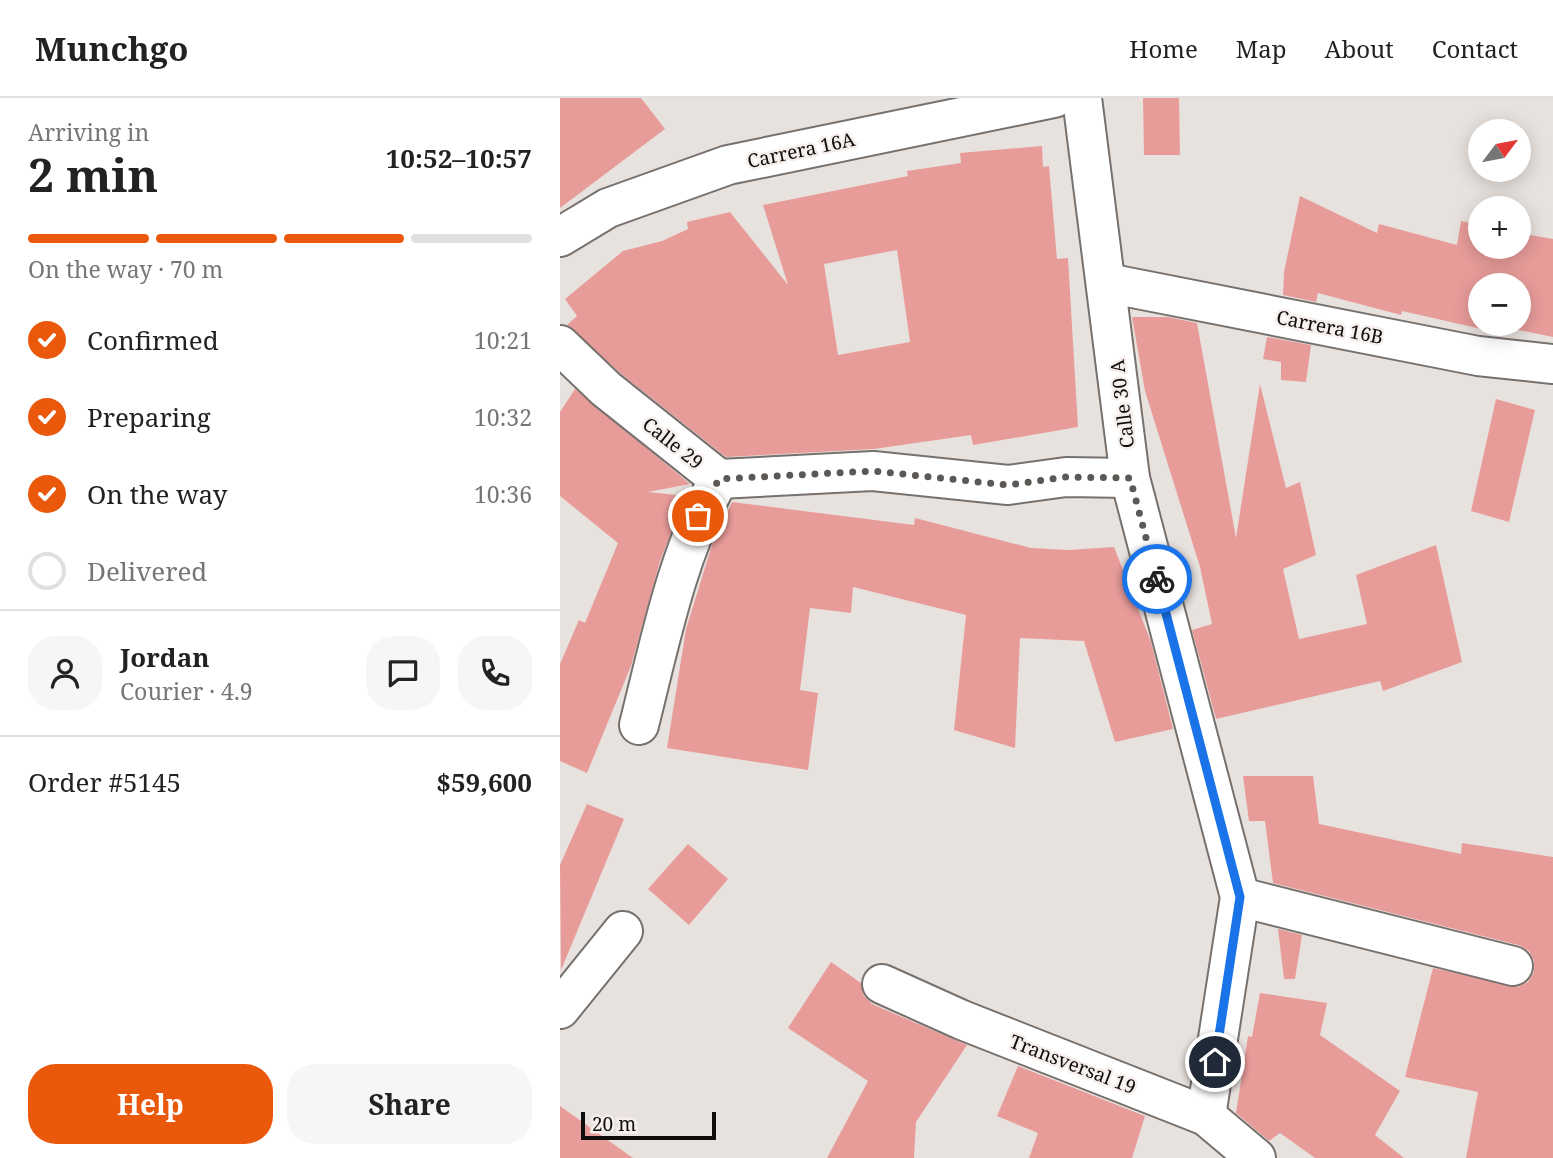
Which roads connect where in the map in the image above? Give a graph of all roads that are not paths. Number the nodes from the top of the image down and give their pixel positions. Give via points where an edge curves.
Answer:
1 (1054, 98) edge
2 (1082, 98) edge
3 (560, 237) edge
4 (1107, 282) junction
5 (560, 345) edge
6 (1553, 364) edge
7 (1130, 478) junction
8 (719, 479) junction
9 (639, 725) dead end
10 (1240, 897) junction
11 (623, 931) dead end
12 (1513, 966) dead end
13 (882, 984) dead end
14 (560, 1009) edge
15 (1206, 1116) junction
16 (1256, 1158) edge

1 - 3 street, Carrera 16A via 728,165 608,208
2 - 4 street, Calle 30 A
4 - 6 street, Carrera 16B via 1478,356
4 - 7 street, Calle 30 A
5 - 8 street, Calle 29 via 606,390
7 - 8 street via 1066,477 1008,485 873,471
7 - 10 street, Calle 30 A
8 - 9 street, Calle 29 via 698,516
10 - 12 street
10 - 15 street, Calle 30 A
11 - 14 street
13 - 15 street, Transversal 19
15 - 16 street, Transversal 19

